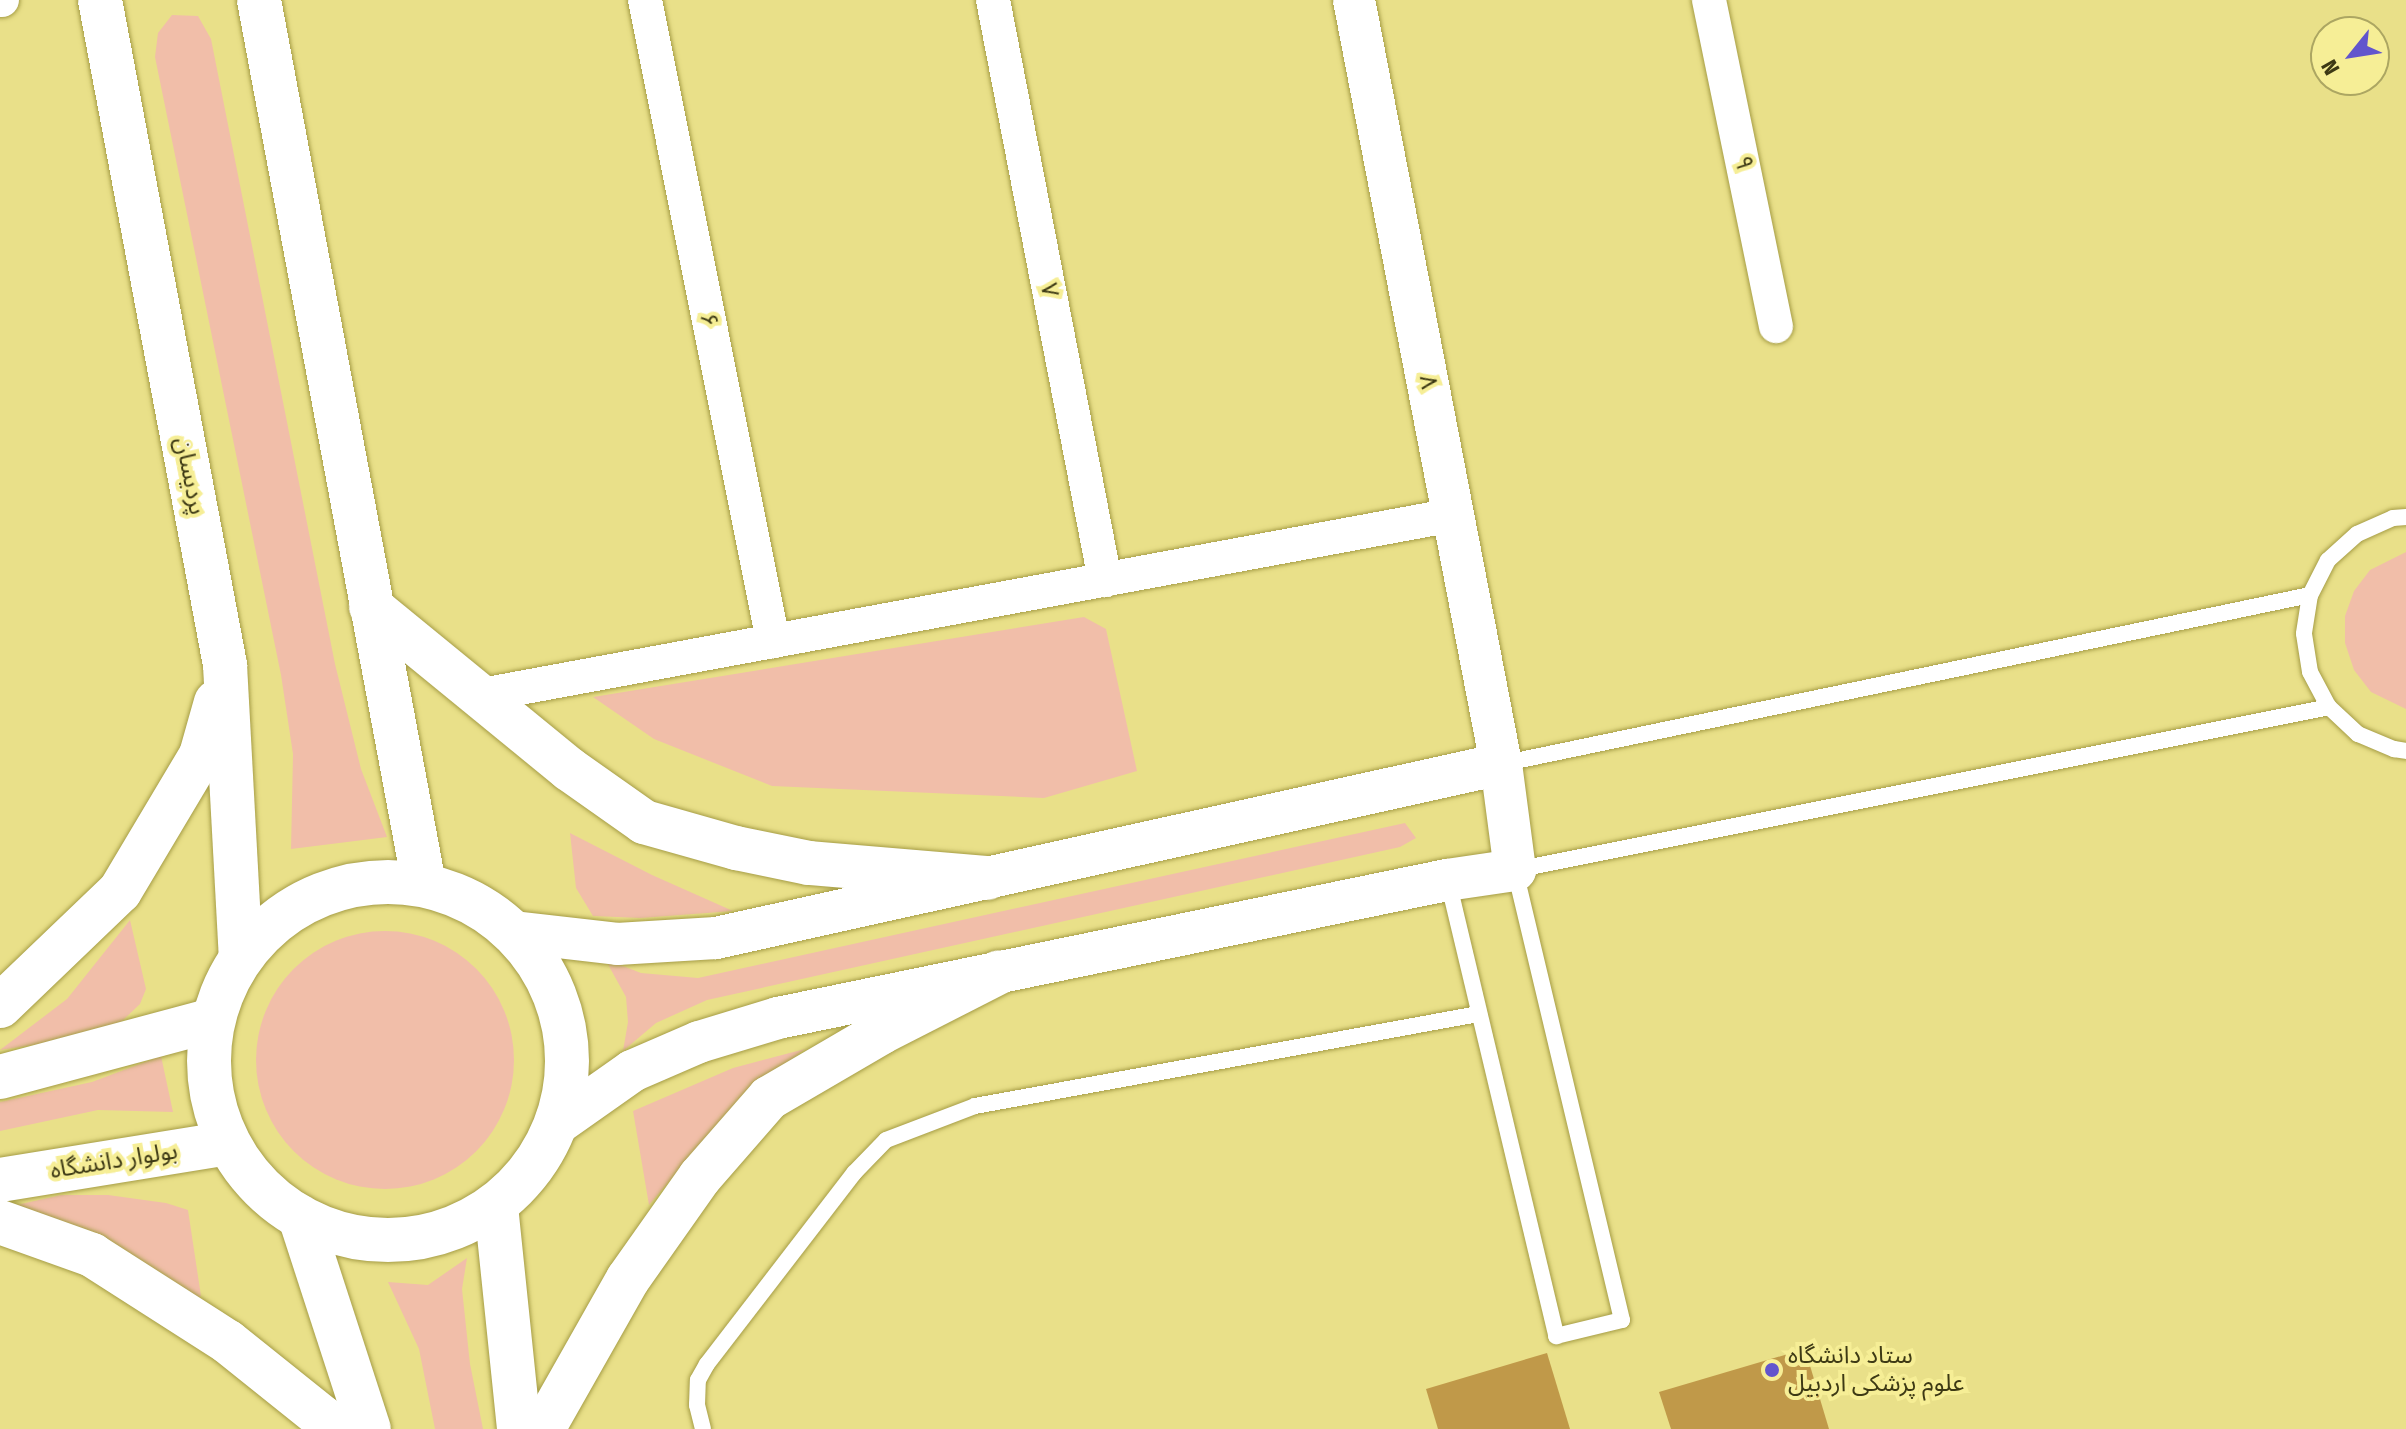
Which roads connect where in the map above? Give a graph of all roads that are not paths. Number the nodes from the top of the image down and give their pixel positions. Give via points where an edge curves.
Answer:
1 (100, 0) edge
2 (259, 0) edge
3 (645, 0) edge
4 (993, 0) edge
5 (1354, 0) edge
6 (1709, 0) edge
7 (1776, 326) dead end
8 (1453, 515) junction
9 (2406, 517) edge
10 (1105, 580) junction
11 (2310, 595) junction
12 (371, 607) junction
13 (773, 641) junction
14 (225, 665) junction
15 (482, 695) junction
16 (2329, 707) junction
17 (2406, 751) edge
18 (1501, 764) junction
19 (1515, 870) junction
20 (987, 878) junction
21 (1447, 880) junction
22 (424, 884) junction
23 (514, 932) junction
24 (241, 957) junction
25 (999, 972) junction
26 (0, 1006) edge
27 (1478, 1014) junction
28 (213, 1020) junction
29 (0, 1077) edge
30 (557, 1124) junction
31 (228, 1143) junction
32 (0, 1180) edge
33 (496, 1206) junction
34 (300, 1217) junction
35 (0, 1222) edge
36 (331, 1429) edge
37 (369, 1429) edge
38 (519, 1429) edge
39 (543, 1429) edge
40 (703, 1429) edge

1 - 14 main road, پردیسان
2 - 12 main road
3 - 13 street, ۶
4 - 10 street, ۷
5 - 8 street, ۸
6 - 7 street, ۹
8 - 10 street
8 - 18 street, ۸
9 - 11 lane via 2357,534 2328,560
10 - 13 street
11 - 16 lane via 2304,634 2310,672
11 - 18 lane
12 - 15 main road
12 - 22 main road
13 - 15 street
14 - 24 main road, پردیسان
14 - 26 main road via 201,755 120,891
15 - 20 main road via 569,769 644,822 809,863
16 - 17 lane via 2358,734
16 - 19 lane
18 - 19 street, ۸
18 - 20 street
19 - 21 street
19 - 27 lane via 1622,1320 1556,1336
20 - 23 street via 716,938 617,944
21 - 25 street
21 - 27 lane
22 - 23 main road via 473,902
22 - 24 main road via 372,881 321,894 277,919
23 - 30 main road via 546,974 564,1023 568,1074
24 - 28 main road
25 - 30 street via 778,1018 699,1042 632,1071
25 - 39 main road via 769,1098 700,1177 628,1279
27 - 40 lane via 975,1106 886,1140 854,1173 707,1364 698,1380
28 - 29 main road
28 - 31 main road via 213,1103
30 - 33 main road via 532,1170
31 - 32 main road, بولوار دانشگاه
31 - 34 main road via 258,1185
33 - 34 main road via 450,1231 399,1241 347,1237
33 - 38 main road
34 - 37 main road
35 - 36 main road via 92,1255 228,1342

